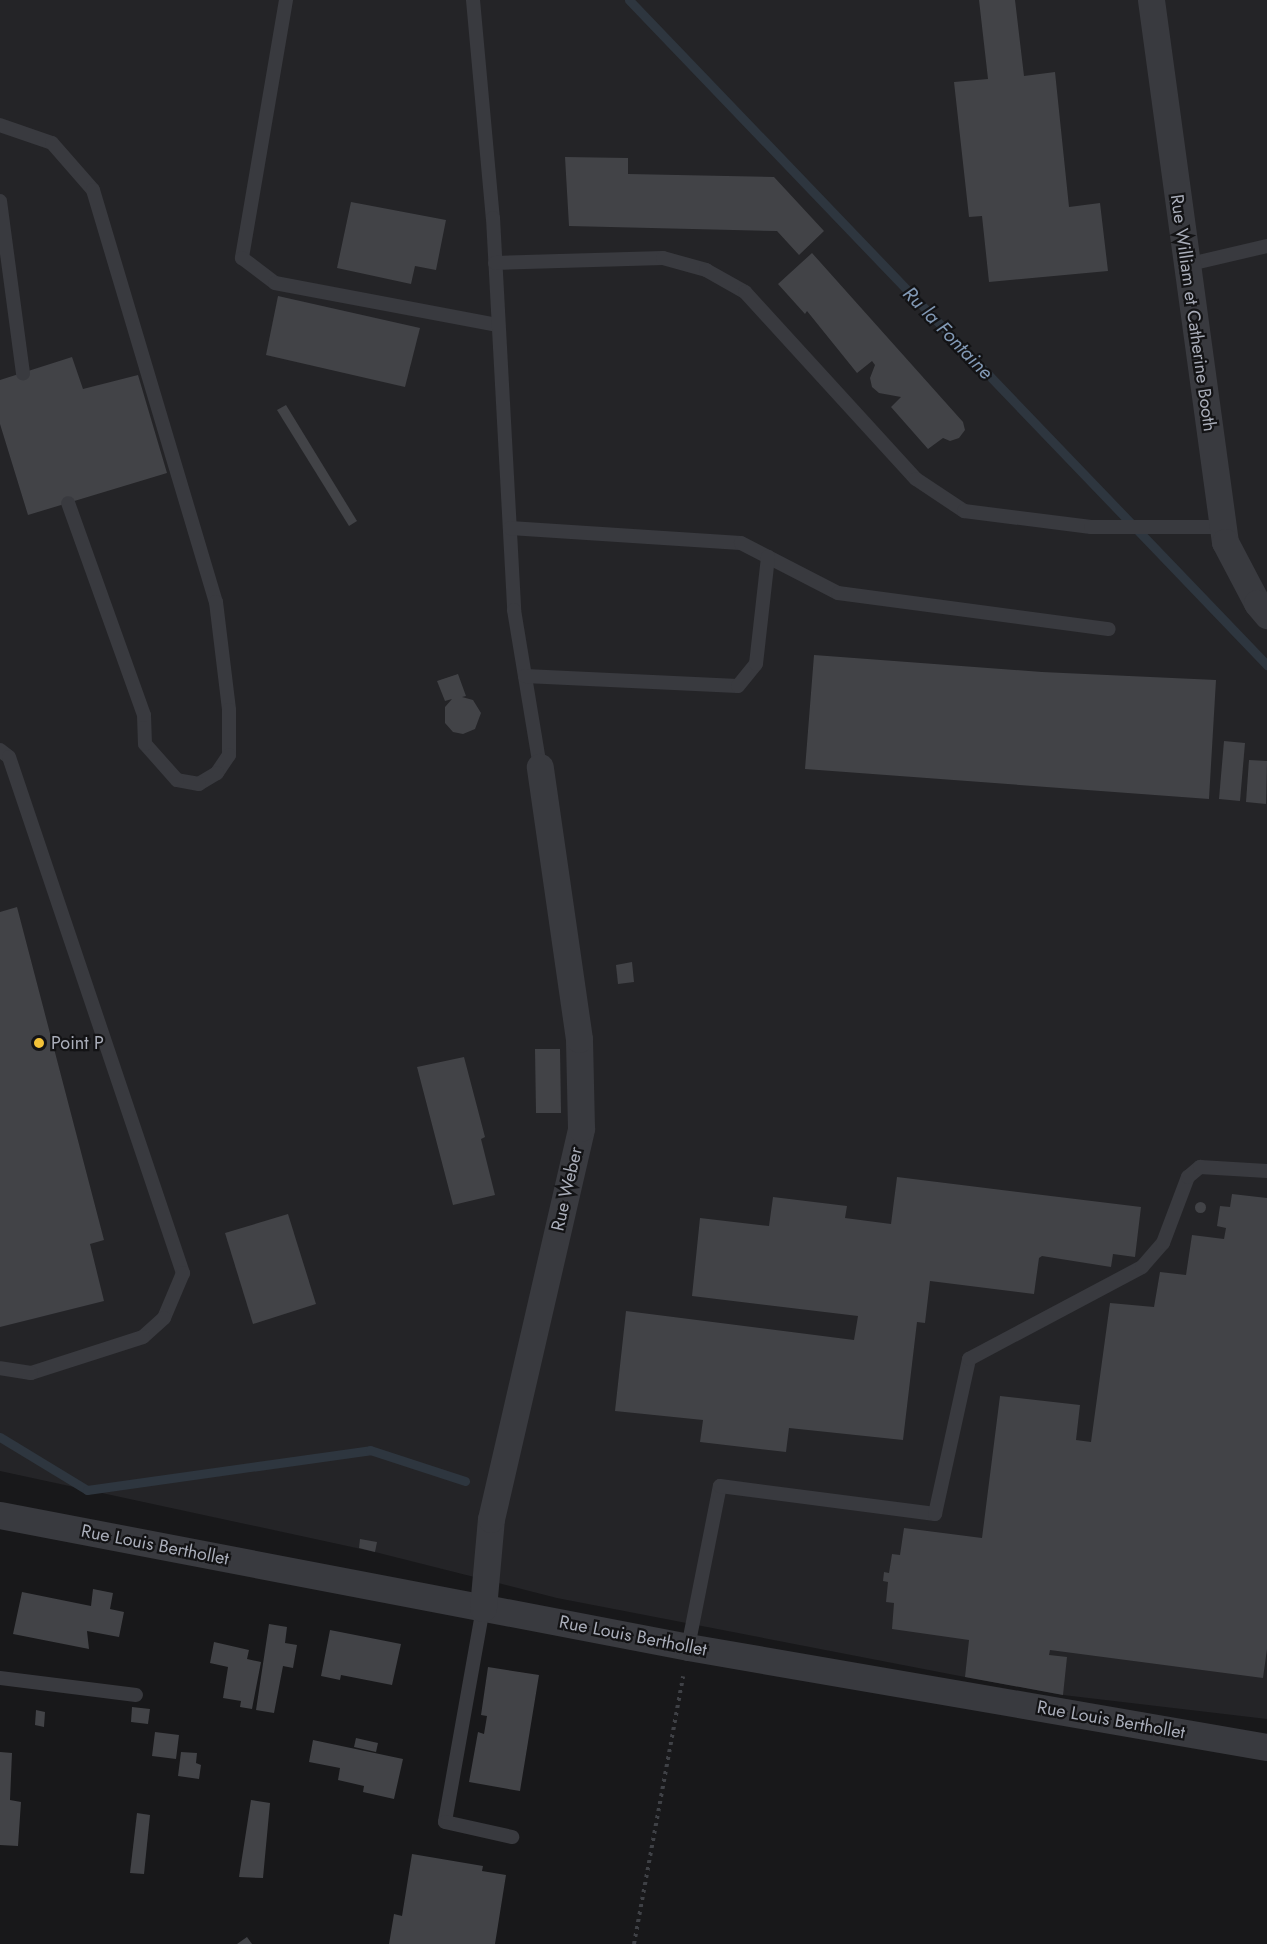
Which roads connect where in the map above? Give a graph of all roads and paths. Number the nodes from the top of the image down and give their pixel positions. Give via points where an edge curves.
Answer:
1 (286, 0) edge
2 (472, 0) edge
3 (1151, 0) edge
4 (0, 125) edge
5 (0, 201) edge
6 (1267, 246) edge
7 (495, 263) junction
8 (1186, 265) junction
9 (498, 326) junction
10 (23, 373) dead end
11 (68, 503) dead end
12 (1223, 527) junction
13 (510, 528) junction
14 (768, 557) junction
15 (1267, 615) edge
16 (1109, 629) dead end
17 (525, 676) junction
18 (0, 750) edge
19 (540, 766) joint
20 (1267, 1172) edge
21 (0, 1368) edge
22 (0, 1515) edge
23 (483, 1608) junction
24 (686, 1658) junction
25 (0, 1678) edge
26 (136, 1695) dead end
27 (1267, 1747) edge
28 (512, 1837) dead end
29 (634, 1944) edge

1 - 9 lane via 242,258 275,283
2 - 7 lane
3 - 8 street, Rue William et Catherine Booth
4 - 11 lane via 52,143 93,190 100,213 216,602 229,710 229,755 217,772 199,784 177,780 145,744 144,715
5 - 10 lane
6 - 8 lane
7 - 9 lane
7 - 12 lane via 663,258 706,270 745,292 916,479 964,511 1091,527
8 - 12 street, Rue William et Catherine Booth
9 - 13 lane
12 - 15 street, Rue William et Catherine Booth via 1230,552
13 - 14 lane via 741,543
13 - 17 lane via 514,610
14 - 16 lane via 838,593
14 - 17 lane via 756,664 738,686
17 - 19 lane
18 - 21 lane via 9,757 183,1273 164,1318 143,1337 31,1373
19 - 23 street, Rue Weber via 579,1039 581,1128 491,1519
20 - 24 lane via 1200,1167 1188,1177 1163,1243 1143,1267 969,1359 935,1514 720,1486
22 - 23 street, Rue Louis Berthollet
23 - 24 street, Rue Louis Berthollet
23 - 28 lane via 445,1822
24 - 27 street, Rue Louis Berthollet
24 - 29 path
25 - 26 lane

